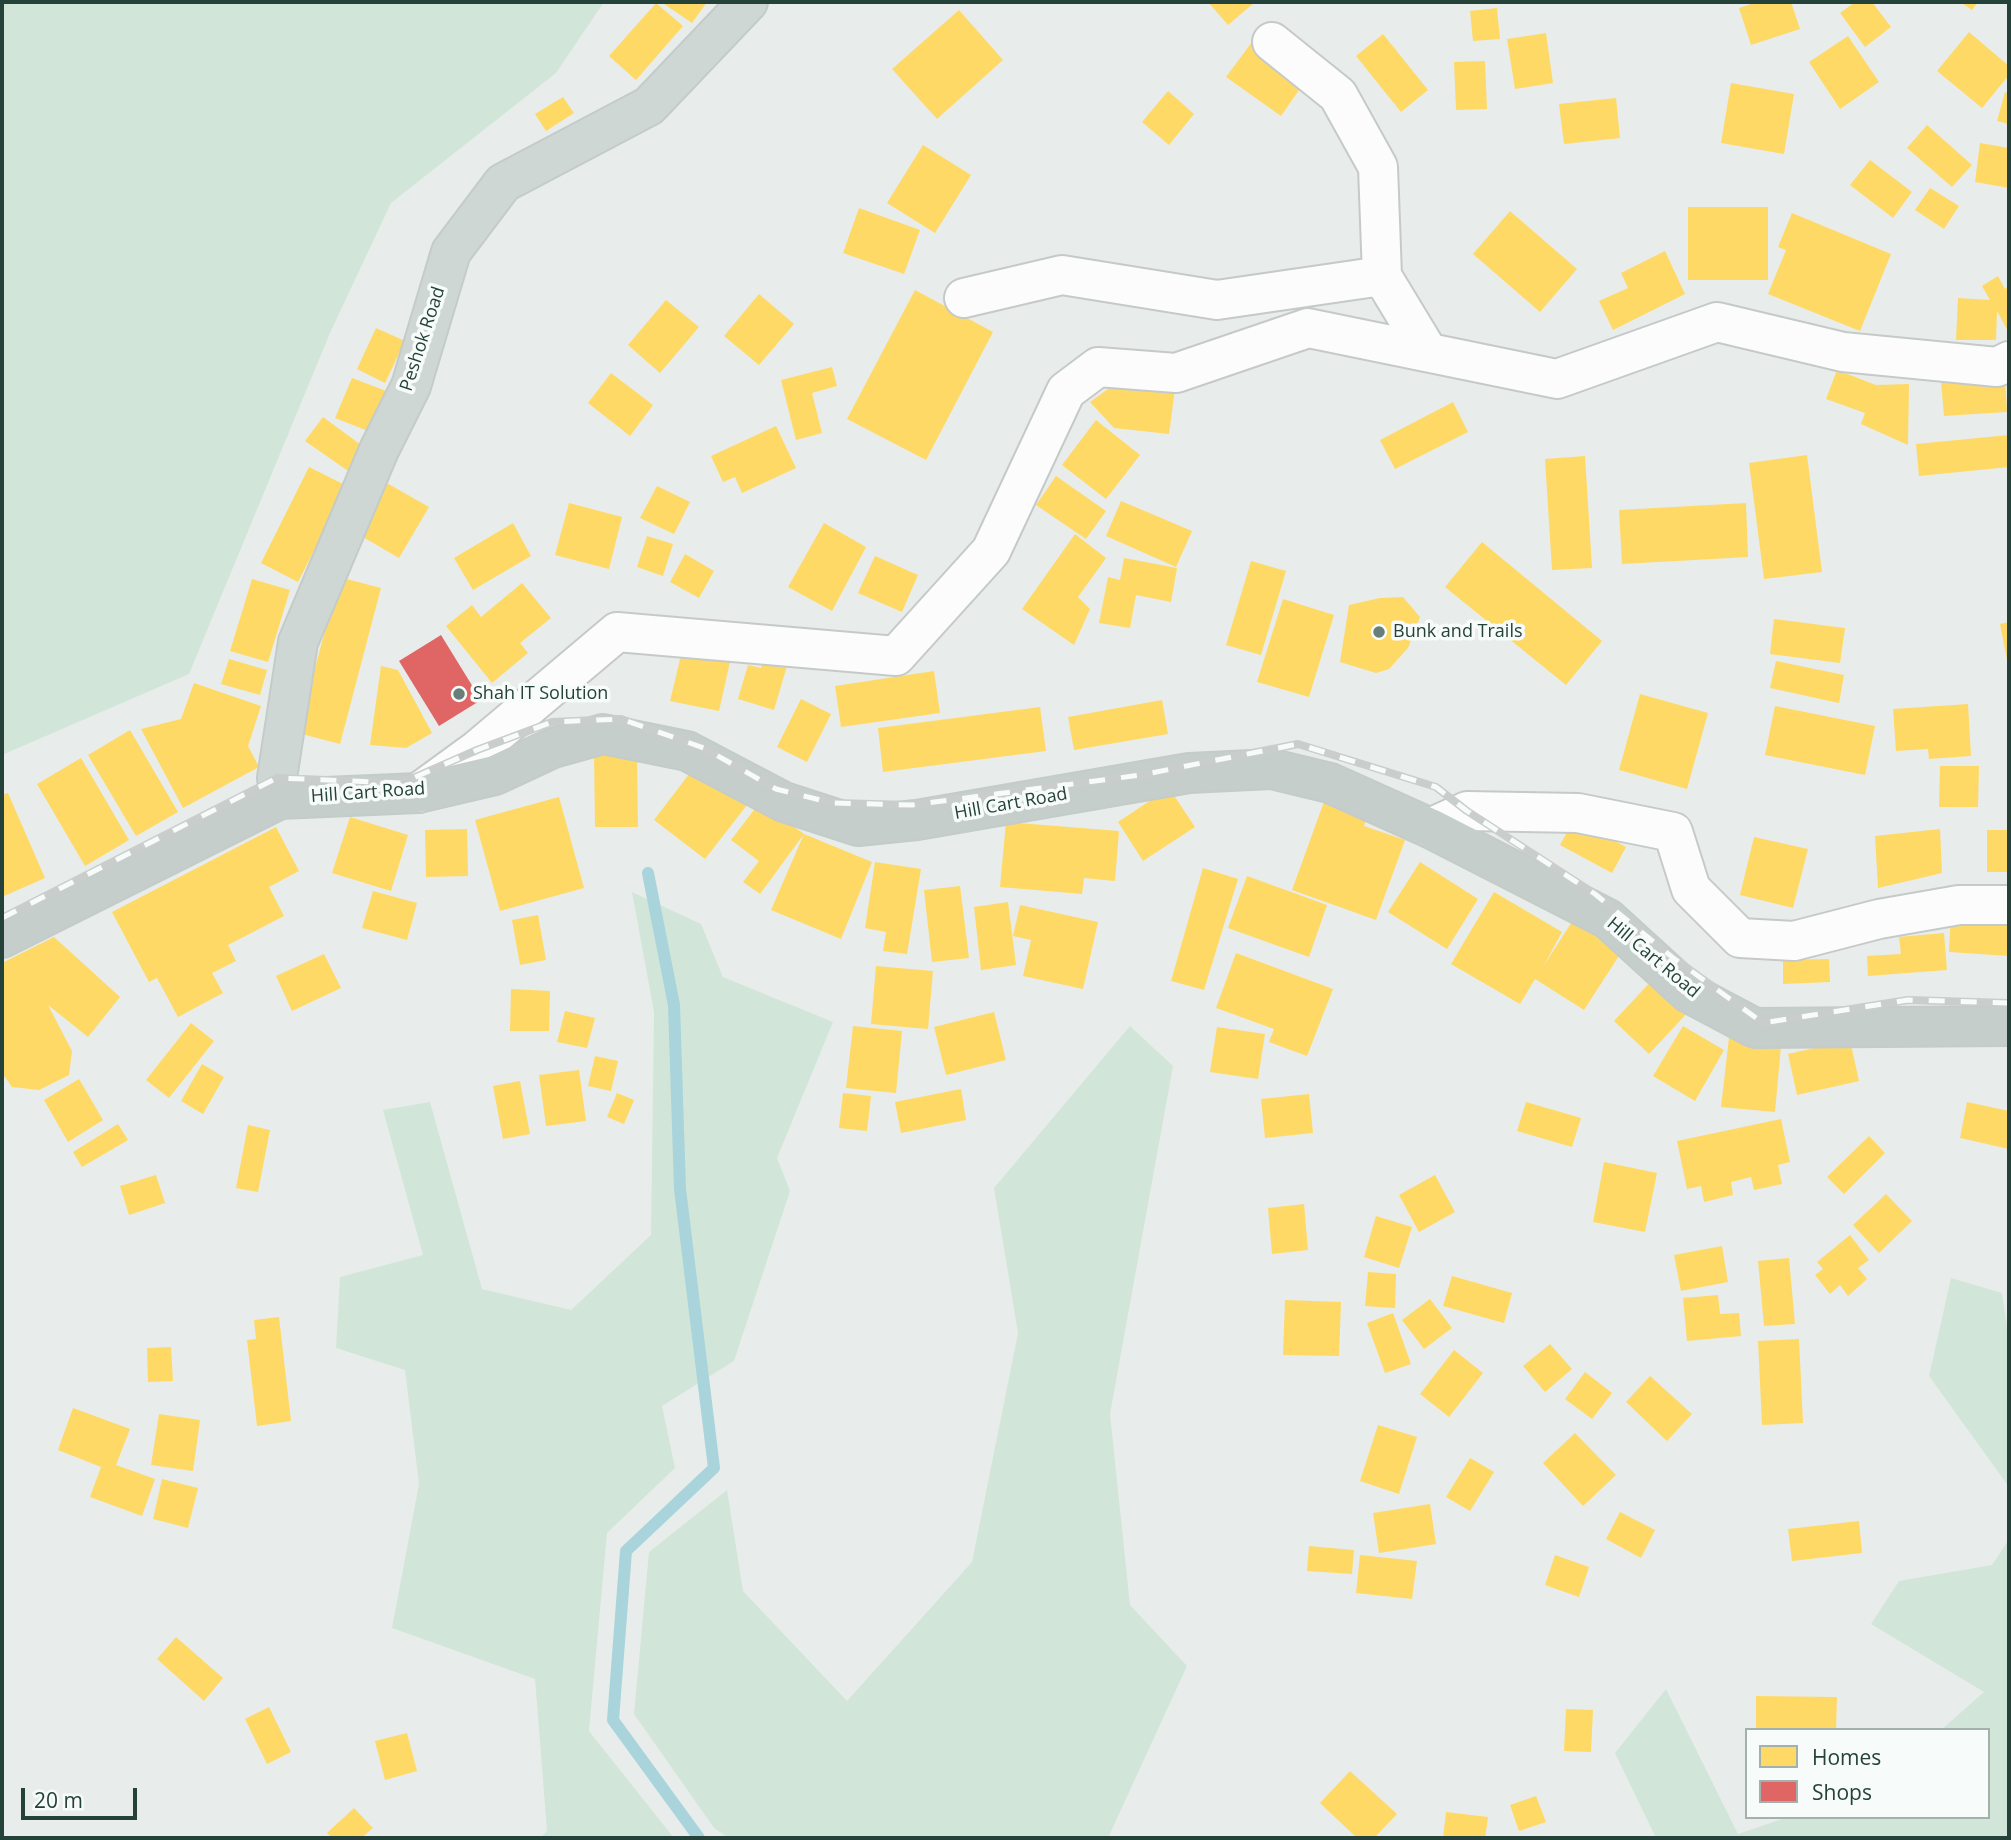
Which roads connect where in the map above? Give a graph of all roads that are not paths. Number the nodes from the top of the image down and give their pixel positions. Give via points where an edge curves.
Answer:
1 (748, 2) edge
2 (1272, 42) dead end
3 (1382, 276) junction
4 (964, 298) dead end
5 (1428, 352) junction
6 (2009, 361) edge
7 (418, 793) junction
8 (280, 799) junction
9 (1430, 828) junction
10 (2009, 905) edge
11 (2, 937) edge
12 (2009, 1026) edge

1 - 8 main road, Peshok Road via 649,106 503,183 451,252 411,386 298,642 277,778
2 - 3 street via 1338,95 1378,167
3 - 4 street via 1217,300 1062,275
3 - 5 street
5 - 6 street via 1556,379 1717,322 1843,352 1997,367
5 - 7 street via 1308,328 1176,373 1098,367 1066,391 992,551 896,656 617,632 477,750
7 - 8 highway, Hill Cart Road
7 - 9 highway, Hill Cart Road via 495,775 553,748 603,734 687,751 784,802 858,826 1189,773 1272,769 1330,783
8 - 11 highway, Hill Cart Road
9 - 10 street via 1467,811 1578,813 1673,832 1691,889 1740,938 1794,941 1959,905
9 - 12 highway, Hill Cart Road via 1608,919 1689,993 1755,1028

